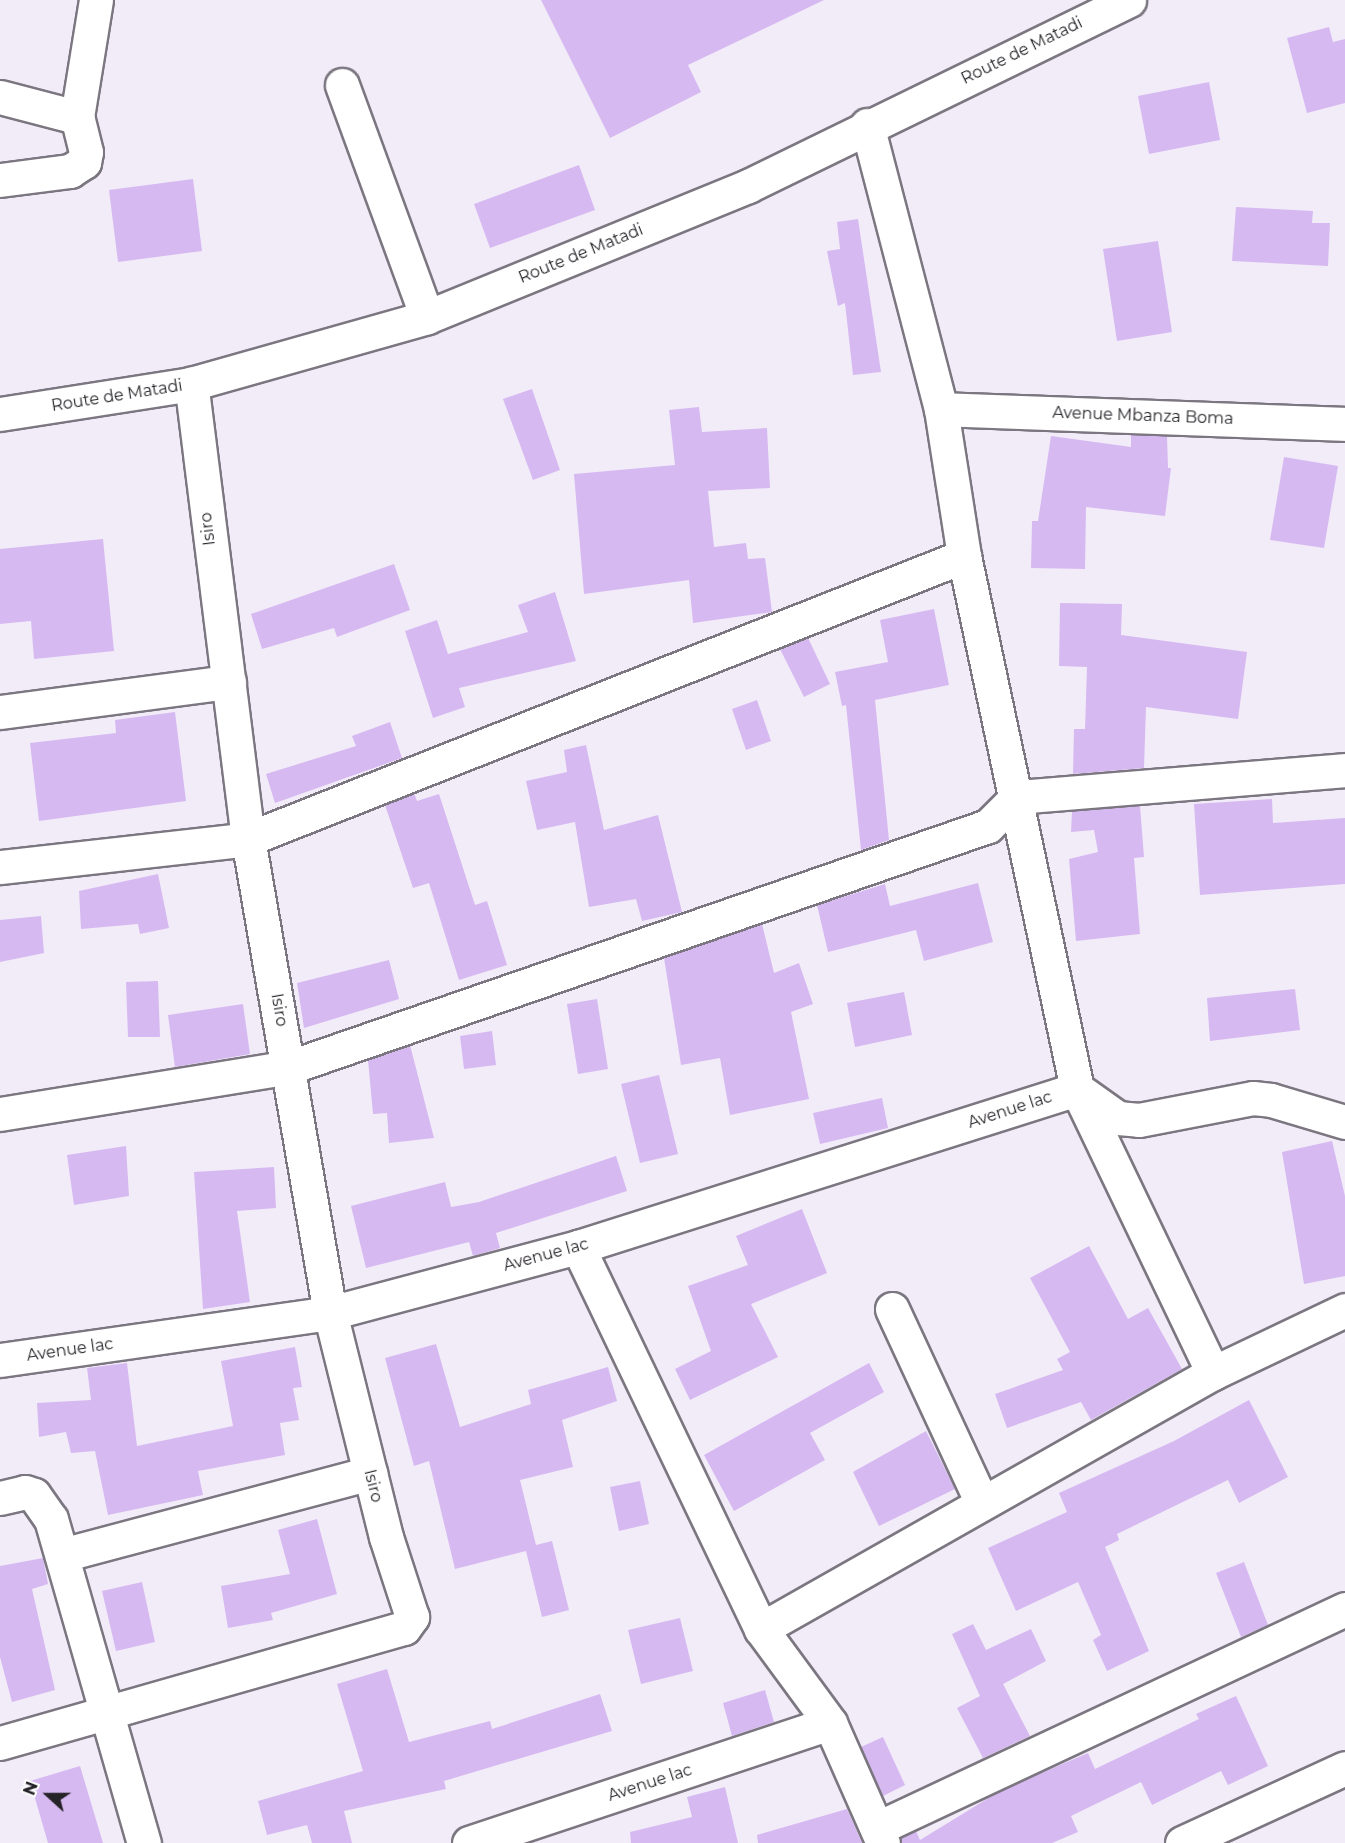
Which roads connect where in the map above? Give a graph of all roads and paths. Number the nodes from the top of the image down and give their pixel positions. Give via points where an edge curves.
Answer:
1 (96, 0) edge
2 (1129, 0) edge
3 (342, 85) dead end
4 (0, 97) edge
5 (77, 117) junction
6 (867, 125) junction
7 (0, 180) edge
8 (427, 317) junction
9 (191, 384) junction
10 (941, 409) junction
11 (0, 414) edge
12 (1345, 424) edge
13 (964, 556) junction
14 (230, 682) junction
15 (0, 712) edge
16 (1345, 770) edge
17 (1017, 797) junction
18 (248, 839) junction
19 (0, 867) edge
20 (290, 1067) junction
21 (1077, 1089) junction
22 (0, 1114) edge
23 (1345, 1122) edge
24 (578, 1247) junction
25 (892, 1309) dead end
26 (1345, 1310) edge
27 (330, 1313) junction
28 (0, 1359) edge
29 (1213, 1373) junction
30 (370, 1473) junction
31 (0, 1498) edge
32 (981, 1501) junction
33 (62, 1555) junction
34 (1345, 1609) edge
35 (761, 1629) junction
36 (107, 1711) junction
37 (830, 1723) junction
38 (0, 1743) edge
39 (1345, 1768) edge
40 (880, 1836) edge
41 (144, 1843) edge
42 (469, 1843) edge
43 (1182, 1843) edge

1 - 5 street
2 - 6 street, Route de Matadi
3 - 8 street
4 - 5 street
5 - 7 street via 86,152 78,168
6 - 8 street, Route de Matadi via 748,186
6 - 10 street
8 - 9 street, Route de Matadi
9 - 11 street, Route de Matadi
9 - 14 street, Isiro
10 - 12 street, Avenue Mbanza Boma
10 - 13 street
13 - 17 street
13 - 18 street
14 - 15 street
14 - 18 street, Isiro
16 - 17 street
17 - 20 street via 988,826
17 - 21 street
18 - 19 street
18 - 20 street, Isiro
20 - 22 street
20 - 27 street, Isiro
21 - 23 street via 1118,1118 1139,1120 1253,1098
21 - 24 street, Avenue lac
21 - 29 street
24 - 27 street, Avenue lac
24 - 35 street
25 - 32 street
26 - 29 street
27 - 28 street, Avenue lac
27 - 30 street, Isiro
29 - 32 street
30 - 33 street
30 - 36 street, Isiro via 386,1537 411,1610 409,1626
31 - 33 street via 25,1492 42,1502
32 - 35 street
33 - 36 street
34 - 40 street
35 - 37 street
36 - 38 street
36 - 41 street
37 - 40 street
37 - 42 street, Avenue lac
39 - 43 street

